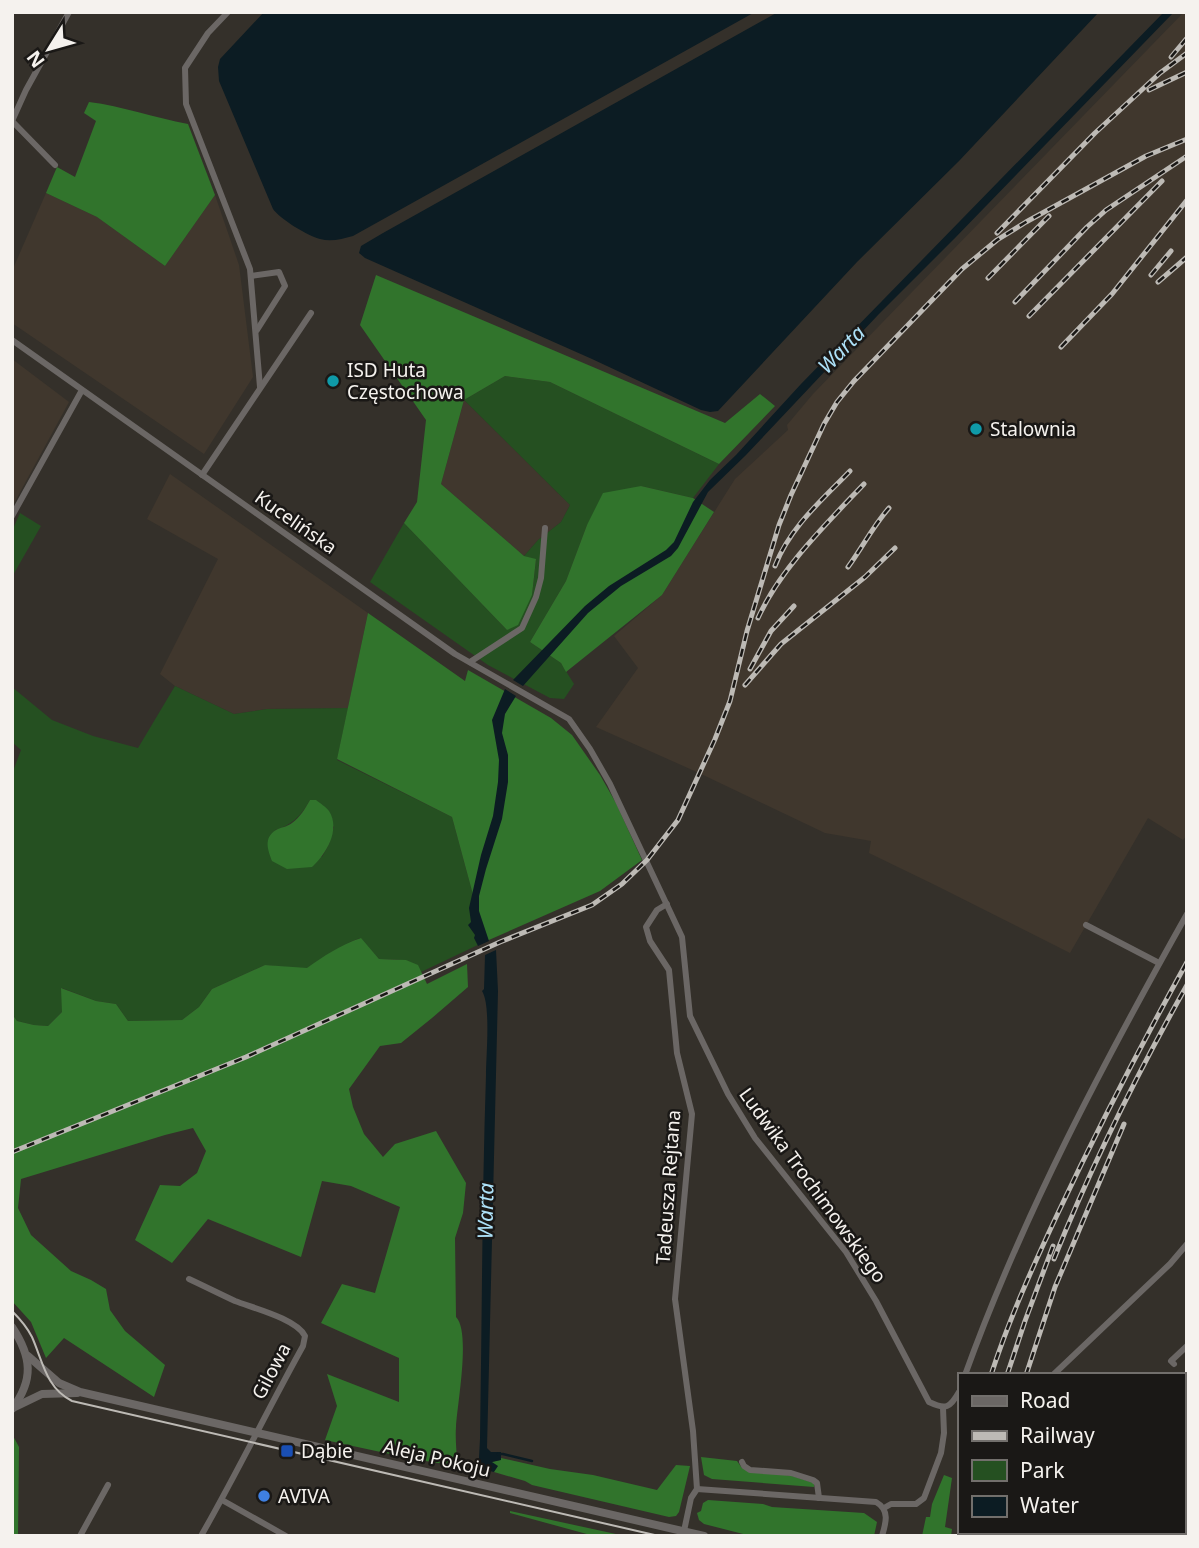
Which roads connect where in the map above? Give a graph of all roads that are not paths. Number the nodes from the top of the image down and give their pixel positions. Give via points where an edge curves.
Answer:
1 (69, 12) edge
2 (228, 12) edge
3 (12, 121) edge
4 (55, 165) dead end
5 (251, 276) junction
6 (311, 313) dead end
7 (256, 332) junction
8 (12, 340) edge
9 (260, 387) junction
10 (82, 390) junction
11 (202, 475) junction
12 (12, 516) edge
13 (545, 528) dead end
14 (470, 662) junction
15 (569, 719) joint
16 (667, 904) junction
17 (1187, 914) edge
18 (1086, 925) dead end
19 (1159, 963) junction
20 (1187, 1244) edge
21 (189, 1279) dead end
22 (12, 1327) edge
23 (1187, 1346) edge
24 (28, 1356) junction
25 (1174, 1364) dead end
26 (966, 1373) edge
27 (1055, 1373) edge
28 (80, 1392) junction
29 (958, 1394) edge
30 (13, 1408) edge
31 (943, 1408) junction
32 (256, 1433) junction
33 (742, 1462) dead end
34 (108, 1485) dead end
35 (697, 1489) junction
36 (818, 1498) junction
37 (222, 1500) junction
38 (884, 1508) junction
39 (684, 1531) junction
40 (80, 1536) edge
41 (201, 1536) edge
42 (286, 1536) edge
43 (704, 1536) edge
44 (882, 1536) edge

1 - 3 street
2 - 5 street via 185,68 186,104
3 - 4 street
5 - 7 street
5 - 7 street via 279,271 285,286
6 - 9 street
7 - 9 street
8 - 10 street, Kucelińska
9 - 11 street
10 - 11 street, Kucelińska
10 - 12 street
11 - 14 street, Kucelińska
13 - 14 street via 541,578 522,628
14 - 15 street, Kucelińska
15 - 16 street, Ludwika Trochimowskiego via 610,784
16 - 31 street, Ludwika Trochimowskiego via 682,937 690,1016 728,1094 755,1138 846,1252 929,1402
16 - 35 street, Tadeusza Rejtana via 646,927 669,970 677,1053 692,1114 675,1299
17 - 19 street
18 - 19 street
19 - 26 street via 1029,1217
20 - 27 street
21 - 32 street, Gilowa via 283,1320 305,1336
22 - 24 street
23 - 25 street via 1171,1361
24 - 28 street, Aleja Pokoju via 59,1383
24 - 30 street via 26,1384
28 - 30 street, Aleja Pokoju via 42,1394
28 - 32 street, Aleja Pokoju
29 - 31 street
31 - 38 street via 942,1453 924,1498 916,1504
32 - 37 street, Gilowa
32 - 39 street, Aleja Pokoju
33 - 36 street via 750,1470 813,1480
34 - 40 street
35 - 36 street
35 - 39 street, Tadeusza Rejtana
36 - 38 street via 876,1502
37 - 41 street, Gilowa
37 - 42 street
38 - 44 street
39 - 43 street, Aleja Pokoju

